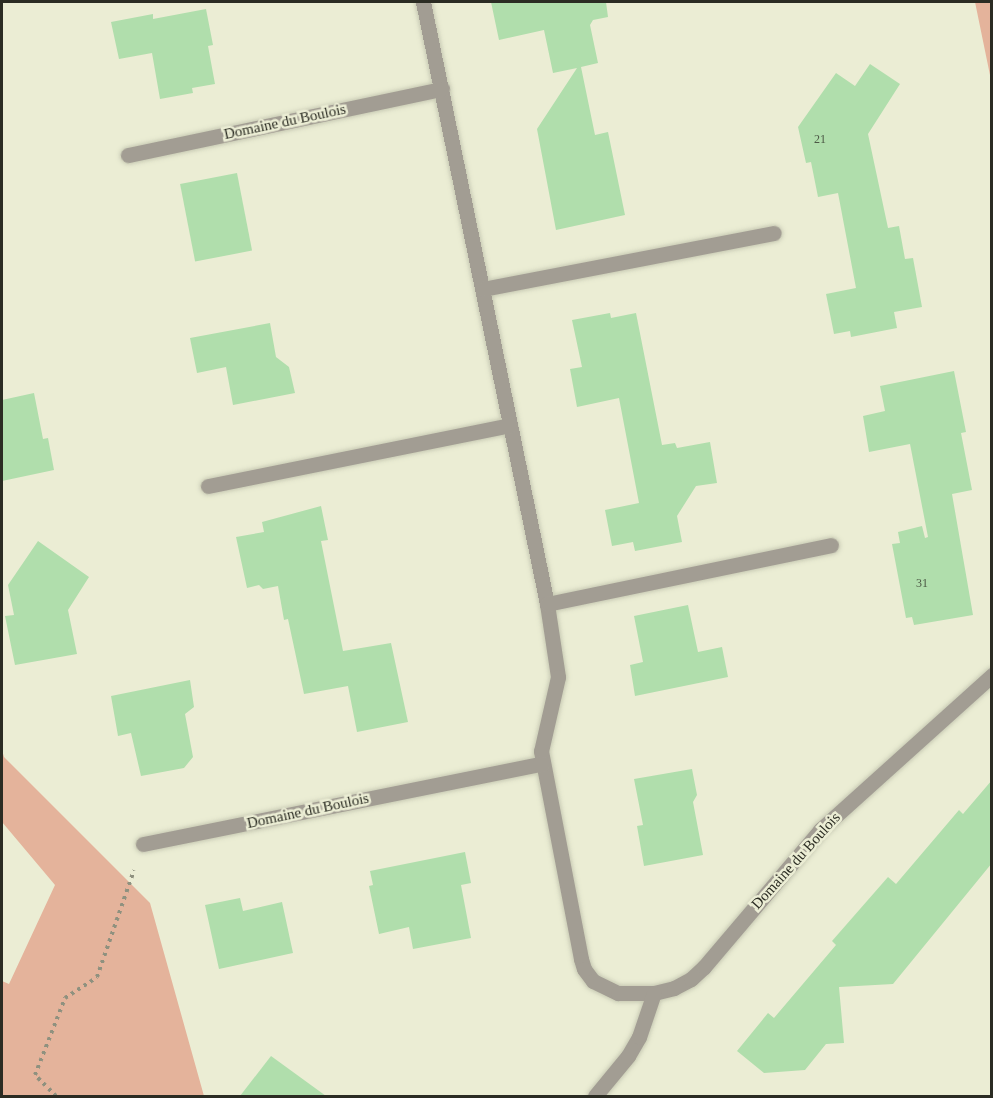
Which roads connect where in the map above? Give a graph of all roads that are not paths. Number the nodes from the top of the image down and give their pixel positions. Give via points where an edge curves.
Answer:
1 (423, 2) edge
2 (442, 89) junction
3 (128, 155) dead end
4 (774, 233) dead end
5 (483, 289) junction
6 (510, 424) junction
7 (208, 486) dead end
8 (831, 545) dead end
9 (547, 604) junction
10 (992, 675) edge
11 (543, 763) junction
12 (143, 844) road end
13 (654, 993) junction
14 (595, 1096) edge

1 - 2 street, Domaine du Boulois
2 - 3 street, Domaine du Boulois
2 - 5 street, Domaine du Boulois
4 - 5 street
5 - 6 street, Domaine du Boulois
6 - 7 street
6 - 9 street, Domaine du Boulois
8 - 9 street
9 - 11 street, Domaine du Boulois via 558,676 541,751
10 - 13 street, Domaine du Boulois via 820,830 704,967 674,988
11 - 12 street, Domaine du Boulois
11 - 13 street, Domaine du Boulois via 584,969 593,981 618,993
13 - 14 street via 639,1037

